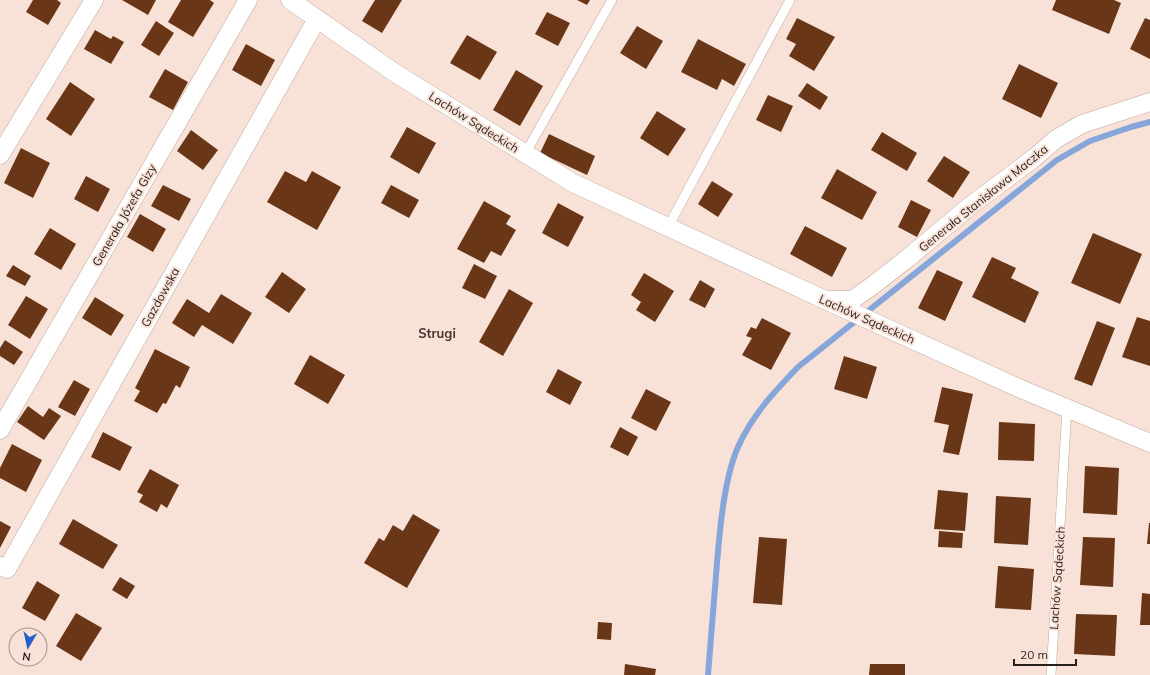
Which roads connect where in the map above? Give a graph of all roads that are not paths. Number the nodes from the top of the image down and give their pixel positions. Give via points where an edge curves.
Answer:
1 (94, 0) edge
2 (248, 0) edge
3 (290, 0) edge
4 (612, 0) edge
5 (790, 0) edge
6 (317, 19) junction
7 (1150, 102) edge
8 (525, 154) junction
9 (0, 155) edge
10 (668, 227) junction
11 (823, 299) junction
12 (1067, 408) junction
13 (0, 430) edge
14 (1150, 443) edge
15 (0, 566) edge
16 (1051, 675) edge

1 - 9 street
2 - 13 street, Generała Józefa Gizy
3 - 6 street, Lachów Sądeckich
4 - 8 lane
5 - 10 lane
6 - 8 street, Lachów Sądeckich via 395,74
6 - 15 street, Gazdowska via 7,569
7 - 11 street, Generała Stanisława Maczka via 1082,124 1056,139 852,300
8 - 10 street, Lachów Sądeckich via 573,183
10 - 11 street, Lachów Sądeckich
11 - 12 street, Lachów Sądeckich
12 - 14 street, Lachów Sądeckich
12 - 16 lane, Lachów Sądeckich

